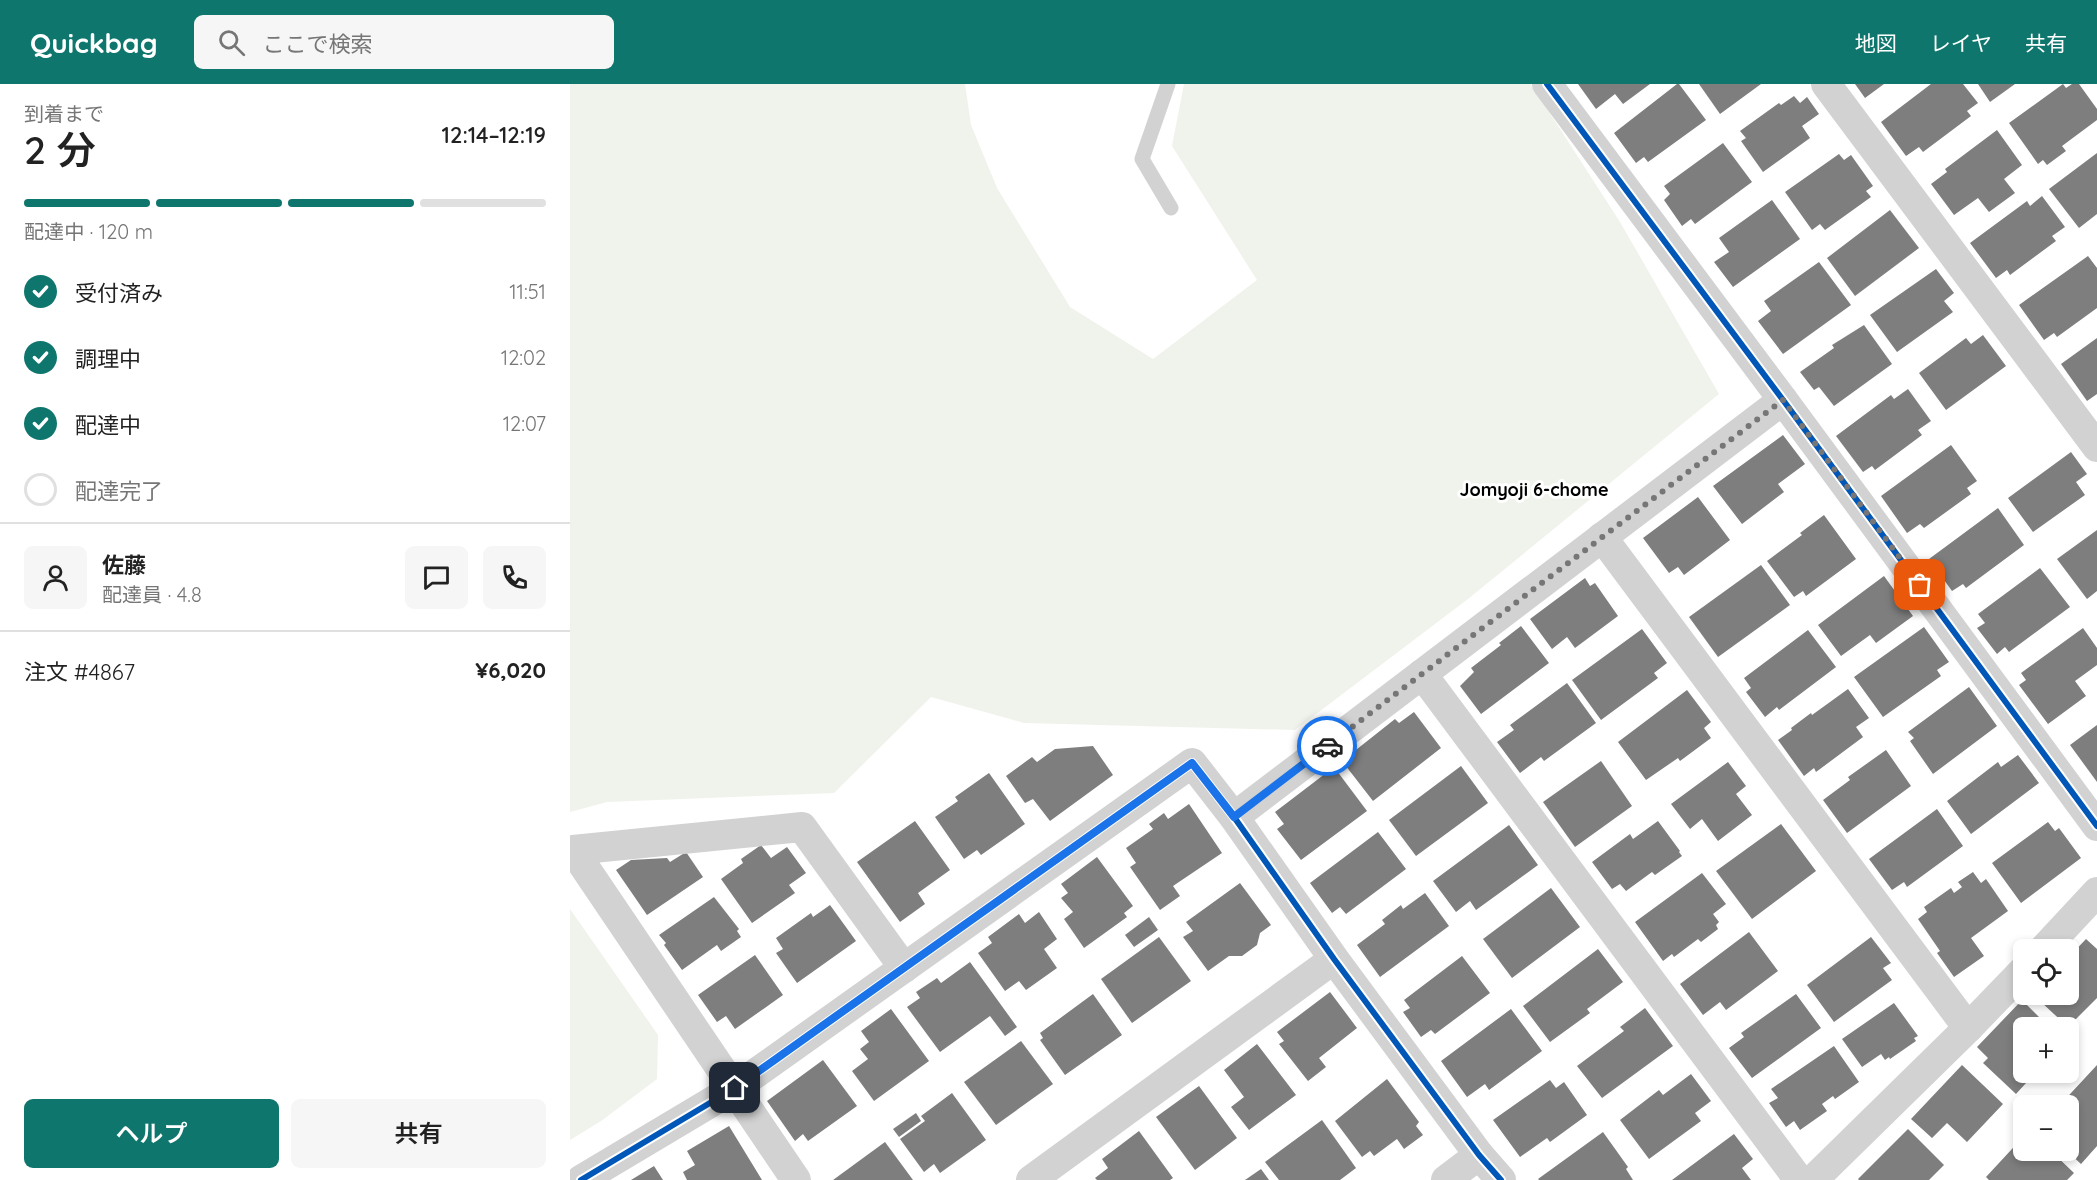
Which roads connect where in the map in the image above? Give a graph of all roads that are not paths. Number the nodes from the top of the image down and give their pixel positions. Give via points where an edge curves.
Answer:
1 (1168, 84) edge
2 (1547, 84) edge
3 (1826, 84) edge
4 (1171, 208) dead end
5 (1783, 400) junction
6 (2097, 447) edge
7 (1602, 537) junction
8 (1422, 674) junction
9 (1234, 817) junction
10 (2097, 826) edge
11 (2097, 892) edge
12 (2053, 939) edge
13 (1334, 959) junction
14 (904, 968) junction
15 (2013, 981) edge
16 (1968, 1028) junction
17 (735, 1088) junction
18 (1479, 1155) junction
19 (581, 1180) edge
20 (796, 1180) edge
21 (1031, 1180) edge
22 (1446, 1180) edge
23 (1501, 1180) edge
24 (1799, 1180) edge
25 (1813, 1180) edge

1 - 4 lane via 1142,159
2 - 5 street
3 - 6 street
5 - 7 street
5 - 10 street
7 - 8 street
7 - 16 street
8 - 9 street
8 - 24 street
9 - 13 street
9 - 14 street via 1192,763
11 - 12 street
13 - 18 street
13 - 21 street
14 - 17 street
14 - 17 street via 802,827 573,850
15 - 16 street
16 - 25 street
17 - 19 street
17 - 20 street
18 - 22 street
18 - 23 street

